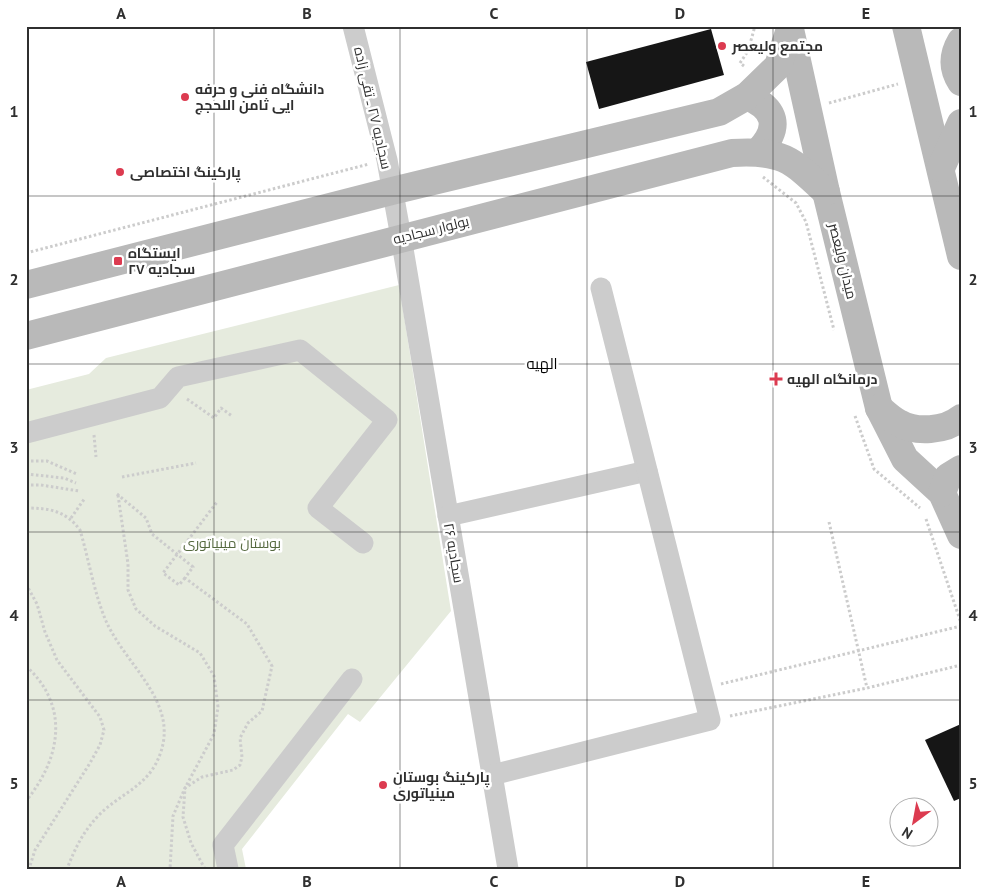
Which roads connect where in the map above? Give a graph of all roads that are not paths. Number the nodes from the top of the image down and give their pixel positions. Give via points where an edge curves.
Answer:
1 (353, 26) edge
2 (906, 26) edge
3 (946, 26) edge
4 (790, 28) edge
5 (961, 30) edge
6 (961, 41) edge
7 (961, 82) edge
8 (747, 96) junction
9 (961, 123) edge
10 (759, 151) junction
11 (941, 168) junction
12 (392, 191) junction
13 (826, 192) junction
14 (401, 237) junction
15 (961, 256) edge
16 (26, 285) edge
17 (601, 288) dead end
18 (26, 336) edge
19 (879, 408) junction
20 (961, 418) edge
21 (26, 433) edge
22 (961, 469) edge
23 (647, 471) junction
24 (942, 493) junction
25 (448, 516) junction
26 (961, 535) edge
27 (363, 543) dead end
28 (352, 679) dead end
29 (492, 775) junction
30 (228, 869) edge
31 (508, 869) edge

1 - 12 street, سجادیه ۲۷ ـ تقی زاده
2 - 11 main road
3 - 5 main road
4 - 8 main road via 778,66
4 - 13 main road, میدان ولیعصر
6 - 7 main road via 954,55 954,69
8 - 10 main road via 764,103 773,119 771,137
8 - 12 main road via 719,112
9 - 11 main road
10 - 13 main road, بولوار سجادیه via 778,155 798,165
10 - 14 main road, بولوار سجادیه via 732,153
11 - 15 main road
12 - 14 street, سجادیه ۲۷ ـ تقی زاده
12 - 16 main road
13 - 19 main road, میدان ولیعصر
14 - 18 main road, بولوار سجادیه
14 - 25 street, سجادیه ۲۶
17 - 23 street
19 - 20 main road via 899,423 918,429 938,428
19 - 24 main road, میدان ولیعصر via 905,460
21 - 27 street via 160,398 178,377 300,350 387,420 318,508
22 - 24 main road via 948,477
23 - 25 street
23 - 29 street via 710,720
24 - 26 main road
25 - 29 street, سجادیه ۲۶
28 - 30 street via 223,845
29 - 31 street, سجادیه ۲۶

